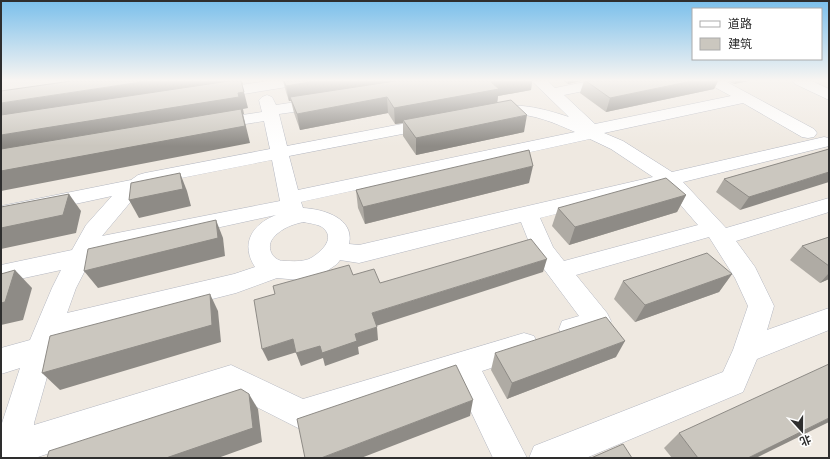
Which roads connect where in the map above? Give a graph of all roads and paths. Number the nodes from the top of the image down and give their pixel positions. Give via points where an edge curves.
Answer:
1 (268, 102) edge
2 (325, 102) edge
3 (562, 102) edge
4 (727, 102) edge
5 (754, 102) edge
6 (270, 113) junction
7 (201, 127) edge
8 (595, 134) junction
9 (822, 137) edge
10 (280, 153) junction
11 (669, 179) junction
12 (137, 185) junction
13 (829, 205) edge
14 (292, 206) junction
15 (1, 213) edge
16 (528, 213) junction
17 (717, 233) junction
18 (336, 251) junction
19 (83, 252) junction
20 (275, 269) junction
21 (559, 271) junction
22 (1, 274) edge
23 (829, 319) edge
24 (43, 340) junction
25 (747, 350) junction
26 (1, 361) edge
27 (463, 364) junction
28 (18, 452) edge
29 (510, 458) edge
30 (546, 458) edge

1 - 6 street
2 - 6 street
3 - 8 street
4 - 8 street
5 - 9 street
6 - 7 street
6 - 10 street
8 - 10 street via 562,120 528,110 509,109
8 - 11 street via 617,145
8 - 14 street
9 - 11 street
10 - 12 street via 145,179
10 - 14 street
11 - 16 street
11 - 17 street
12 - 15 street
12 - 19 street via 94,230
13 - 17 street
14 - 18 street via 326,219 334,225 339,232 340,241
14 - 19 street
14 - 20 street via 280,221 269,228 259,246 260,255 265,263
16 - 18 street via 359,254
16 - 21 street via 543,251
17 - 21 street
17 - 25 street via 746,274 762,306
18 - 20 street via 328,260 302,271 288,272
19 - 22 street
19 - 24 street
20 - 24 street
21 - 27 street via 598,321
23 - 25 street
24 - 26 street
24 - 28 street via 18,423
25 - 30 street via 733,382
27 - 28 street via 302,415 231,379
27 - 29 street

